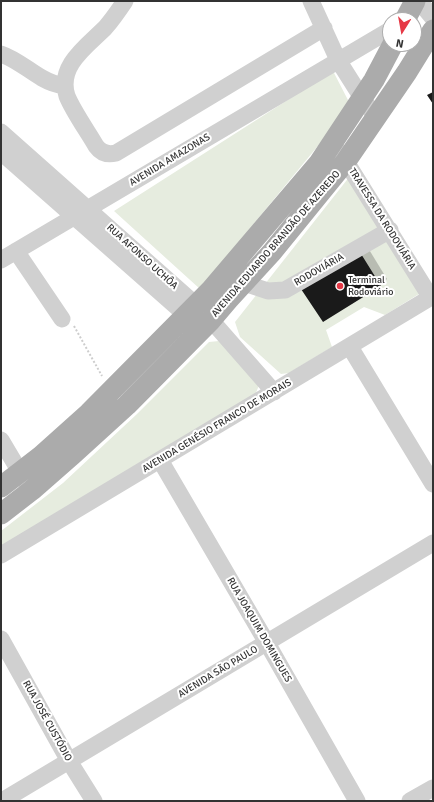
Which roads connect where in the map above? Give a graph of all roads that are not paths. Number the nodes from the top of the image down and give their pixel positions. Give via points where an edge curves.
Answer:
1 (125, 1) edge
2 (311, 1) edge
3 (415, 1) edge
4 (418, 1) edge
5 (409, 12) edge
6 (433, 18) edge
7 (324, 28) junction
8 (433, 30) edge
9 (382, 35) edge
10 (388, 52) edge
11 (1, 54) edge
12 (338, 60) junction
13 (65, 86) junction
14 (362, 98) junction
15 (376, 117) junction
16 (1, 132) edge
17 (334, 142) junction
18 (1, 152) edge
19 (346, 162) junction
20 (81, 212) junction
21 (390, 230) junction
22 (16, 251) junction
23 (1, 260) edge
24 (244, 283) junction
25 (432, 297) edge
26 (199, 317) junction
27 (62, 320) road end
28 (350, 347) junction
29 (274, 392) junction
30 (1, 440) edge
31 (160, 460) junction
32 (7, 479) edge
33 (433, 484) edge
34 (25, 496) junction
35 (1, 514) edge
36 (433, 543) edge
37 (1, 555) edge
38 (1, 640) edge
39 (267, 643) junction
40 (69, 761) junction
41 (433, 788) edge
42 (2, 801) edge
43 (94, 801) edge
44 (357, 801) edge
45 (410, 801) edge

1 - 13 street via 105,28 78,54 66,74
2 - 7 street
3 - 5 main road
4 - 6 street
7 - 12 street
7 - 13 street via 112,154 102,152 96,146 69,100
8 - 15 main road, AVENIDA EDUARDO BRANDÃO DE AZEREDO
9 - 12 street, AVENIDA AMAZONAS
10 - 14 main road, AVENIDA EDUARDO BRANDÃO DE AZEREDO
11 - 13 street via 54,84
12 - 14 street
12 - 20 street, AVENIDA AMAZONAS
14 - 15 street
14 - 17 main road, AVENIDA EDUARDO BRANDÃO DE AZEREDO
15 - 19 main road, AVENIDA EDUARDO BRANDÃO DE AZEREDO
16 - 20 street, RUA AFONSO UCHÔA
17 - 19 street, TRAVESSA DA RODOVIÁRIA
17 - 26 main road, AVENIDA EDUARDO BRANDÃO DE AZEREDO via 224,275
18 - 20 street, RUA AFONSO UCHÔA
19 - 21 street, TRAVESSA DA RODOVIÁRIA
19 - 24 main road, AVENIDA EDUARDO BRANDÃO DE AZEREDO
20 - 22 street, AVENIDA AMAZONAS
20 - 26 street, RUA AFONSO UCHÔA
21 - 24 street, RODOVIÁRIA via 285,290 268,291
21 - 25 street, TRAVESSA DA RODOVIÁRIA
22 - 23 street, AVENIDA AMAZONAS
22 - 27 street
24 - 26 main road, AVENIDA EDUARDO BRANDÃO DE AZEREDO
25 - 28 street, AVENIDA GENÉSIO FRANCO DE MORAIS
26 - 29 street, RUA AFONSO UCHÔA
26 - 32 main road, AVENIDA EDUARDO BRANDÃO DE AZEREDO via 111,392 62,438
26 - 34 main road, AVENIDA EDUARDO BRANDÃO DE AZEREDO via 127,405
28 - 29 street, AVENIDA GENÉSIO FRANCO DE MORAIS
28 - 33 street
29 - 31 street, AVENIDA GENÉSIO FRANCO DE MORAIS
30 - 32 street
31 - 37 street, AVENIDA GENÉSIO FRANCO DE MORAIS
31 - 39 street, RUA JOAQUIM DOMINGUES
32 - 34 street
34 - 35 main road, AVENIDA EDUARDO BRANDÃO DE AZEREDO
36 - 39 street, AVENIDA SÃO PAULO
38 - 40 street, RUA JOSÉ CUSTÓDIO
39 - 40 street, AVENIDA SÃO PAULO
39 - 44 street, RUA JOAQUIM DOMINGUES
40 - 42 street, AVENIDA SÃO PAULO
40 - 43 street, RUA JOSÉ CUSTÓDIO
41 - 45 street

